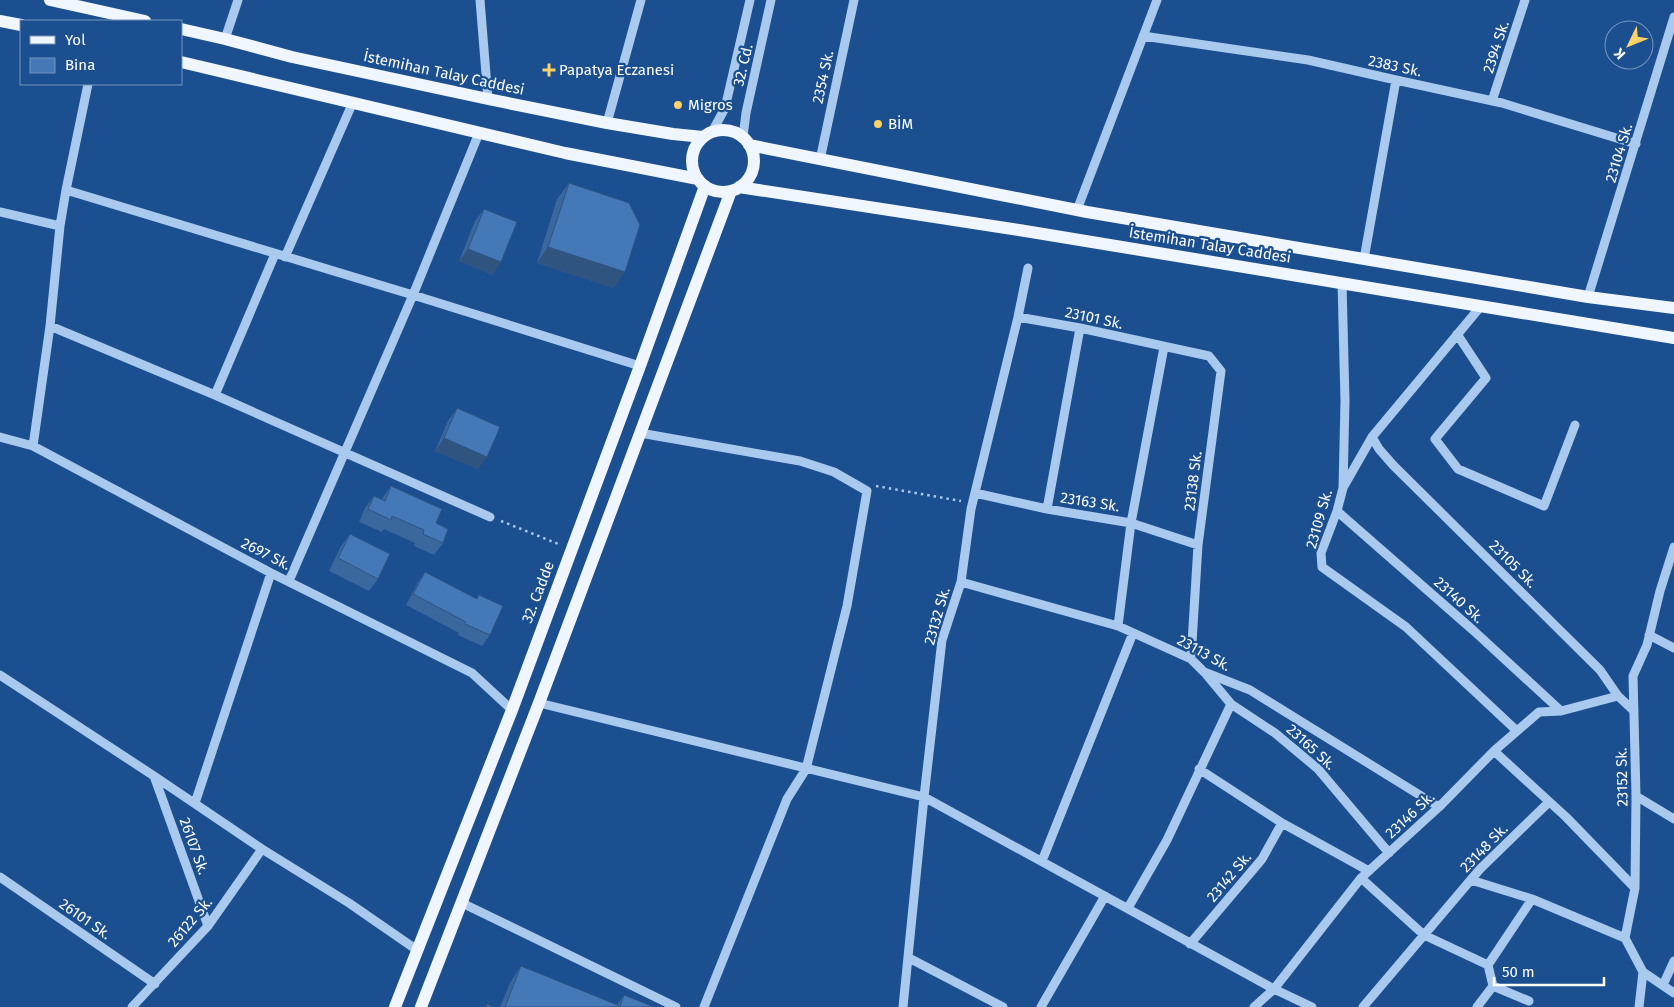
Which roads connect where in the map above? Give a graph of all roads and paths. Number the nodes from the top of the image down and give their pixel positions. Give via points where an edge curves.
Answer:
1 (50, 0) edge
2 (238, 0) edge
3 (480, 0) edge
4 (641, 0) edge
5 (750, 0) edge
6 (771, 0) edge
7 (854, 0) edge
8 (1156, 0) edge
9 (1525, 0) edge
10 (1674, 17) edge
11 (140, 20) edge
12 (0, 21) edge
13 (20, 25) edge
14 (182, 29) edge
15 (1143, 36) junction
16 (225, 39) junction
17 (182, 62) edge
18 (1396, 80) junction
19 (88, 85) edge
20 (488, 99) junction
21 (1492, 101) junction
22 (353, 102) junction
23 (607, 123) junction
24 (479, 133) junction
25 (707, 134) junction
26 (746, 141) junction
27 (1636, 144) junction
28 (820, 160) junction
29 (701, 182) junction
30 (735, 189) junction
31 (66, 190) junction
32 (1077, 210) junction
33 (0, 212) edge
34 (60, 226) junction
35 (275, 254) junction
36 (286, 257) junction
37 (1364, 259) junction
38 (1028, 268) dead end
39 (1342, 283) junction
40 (413, 295) junction
41 (1588, 297) junction
42 (1481, 306) junction
43 (1674, 308) edge
44 (1018, 317) junction
45 (50, 326) junction
46 (1080, 328) junction
47 (1457, 334) junction
48 (1674, 338) edge
49 (1164, 347) junction
50 (640, 366) junction
51 (215, 395) junction
52 (1574, 425) dead end
53 (640, 433) junction
54 (1372, 437) junction
55 (0, 438) edge
56 (33, 446) junction
57 (344, 453) junction
58 (849, 481) junction
59 (1343, 488) junction
60 (975, 493) junction
61 (973, 502) junction
62 (1047, 509) junction
63 (1338, 511) junction
64 (490, 517) joint
65 (1131, 523) junction
66 (1198, 545) junction
67 (1674, 547) edge
68 (572, 549) junction
69 (271, 573) junction
70 (289, 581) junction
71 (962, 582) junction
72 (1118, 626) junction
73 (1133, 633) junction
74 (1649, 635) junction
75 (1674, 648) edge
76 (1191, 659) junction
77 (1204, 672) junction
78 (0, 675) edge
79 (1618, 696) junction
80 (538, 703) junction
81 (1231, 704) junction
82 (512, 710) junction
83 (1561, 711) junction
84 (1634, 711) junction
85 (1517, 731) junction
86 (1494, 751) junction
87 (806, 769) junction
88 (1199, 769) junction
89 (154, 776) junction
90 (1636, 796) junction
91 (924, 797) junction
92 (1549, 802) junction
93 (195, 803) junction
94 (1439, 807) junction
95 (1674, 820) edge
96 (1282, 822) junction
97 (262, 849) junction
98 (1390, 853) junction
99 (1042, 861) junction
100 (1369, 871) junction
101 (0, 877) edge
102 (1361, 878) junction
103 (1471, 880) junction
104 (1634, 888) junction
105 (1105, 896) junction
106 (1532, 899) junction
107 (462, 903) junction
108 (1128, 908) junction
109 (208, 926) junction
110 (1424, 935) junction
111 (1625, 938) junction
112 (1190, 944) junction
113 (417, 950) junction
114 (909, 958) junction
115 (1674, 961) edge
116 (1488, 965) junction
117 (1643, 972) junction
118 (155, 984) junction
119 (1663, 985) junction
120 (1493, 986) junction
121 (1274, 990) junction
122 (1674, 993) edge
123 (1529, 1001) dead end
124 (132, 1007) edge
125 (395, 1007) edge
126 (420, 1007) edge
127 (676, 1007) edge
128 (704, 1007) edge
129 (903, 1007) edge
130 (1003, 1007) edge
131 (1041, 1007) edge
132 (1254, 1007) edge
133 (1312, 1007) edge
134 (1362, 1007) edge
135 (1477, 1007) edge
136 (1639, 1007) edge

1 - 11 main road
2 - 16 street
3 - 20 street
4 - 23 street
5 - 25 street, 32. Cd. via 725,108
6 - 26 street, 32. Cd. via 746,113
7 - 28 street, 2354 Sk.
8 - 15 street
9 - 21 street, 2394 Sk.
10 - 27 street, 23104 Sk.
12 - 13 main road
14 - 16 main road, İstemihan Talay Caddesi
15 - 18 street, 2383 Sk. via 1308,60
15 - 32 street
16 - 20 main road, İstemihan Talay Caddesi via 292,57
17 - 22 main road
18 - 21 street, 2383 Sk.
18 - 37 street
19 - 31 street
20 - 23 main road, İstemihan Talay Caddesi
21 - 27 street, 2383 Sk.
22 - 24 main road
22 - 36 street
23 - 25 main road, İstemihan Talay Caddesi via 673,134
24 - 29 main road
24 - 40 street
25 - 26 main road via 723,130 733,132
25 - 29 main road via 696,145 693,154 694,171
26 - 28 main road, İstemihan Talay Caddesi
26 - 30 main road via 753,156 751,173
27 - 41 street, 23104 Sk.
28 - 32 main road, İstemihan Talay Caddesi
29 - 30 main road via 712,190
29 - 50 main road, 32. Cadde
30 - 39 main road, İstemihan Talay Caddesi via 1038,233
30 - 53 main road
31 - 34 street
31 - 35 street
32 - 37 main road, İstemihan Talay Caddesi
33 - 34 street
34 - 45 street
35 - 36 street
35 - 51 street
36 - 40 street
37 - 41 main road, İstemihan Talay Caddesi
38 - 44 street, 23132 Sk.
39 - 42 main road, İstemihan Talay Caddesi
39 - 59 street, 23109 Sk.
40 - 50 street
40 - 57 street
41 - 43 main road, İstemihan Talay Caddesi
42 - 47 street
42 - 48 main road, İstemihan Talay Caddesi
44 - 46 street, 23101 Sk.
44 - 60 street, 23132 Sk.
45 - 51 street
45 - 56 street
46 - 49 street, 23101 Sk.
46 - 62 street
47 - 52 street via 1486,378 1435,439 1458,469 1544,506
47 - 54 street
49 - 65 street
49 - 66 street, 23138 Sk. via 1209,356 1221,371
50 - 68 main road, 32. Cadde
51 - 57 street
53 - 58 street via 800,461 834,472
53 - 80 main road
54 - 59 street
54 - 79 street, 23105 Sk. via 1393,465 1600,670
55 - 56 street, 2697 Sk.
56 - 69 street, 2697 Sk.
57 - 64 street
57 - 70 street
58 - 61 path
58 - 87 street via 867,491 847,606
59 - 63 street, 23109 Sk.
60 - 61 street, 23132 Sk.
60 - 62 street, 23163 Sk.
61 - 71 street, 23132 Sk.
62 - 65 street, 23163 Sk.
63 - 83 street, 23140 Sk.
63 - 85 street, 23109 Sk. via 1322,553 1322,567 1406,627
64 - 68 path
65 - 66 street, 23163 Sk.
65 - 72 street
66 - 76 street, 23138 Sk.
67 - 74 street, 23152 Sk.
68 - 82 main road, 32. Cadde
69 - 70 street, 2697 Sk.
69 - 93 street
70 - 82 street, 2697 Sk. via 472,673
71 - 72 street, 23113 Sk.
71 - 91 street, 23132 Sk. via 942,640
72 - 73 street, 23113 Sk.
73 - 76 street, 23113 Sk.
73 - 99 street
74 - 75 street
74 - 84 street, 23152 Sk. via 1633,676
76 - 77 street, 23113 Sk.
77 - 81 street, 23165 Sk.
77 - 94 street, 23113 Sk. via 1250,690
78 - 89 street
79 - 83 street, 23146 Sk.
79 - 84 street, 23105 Sk.
80 - 87 street
80 - 107 main road
81 - 88 street
81 - 98 street, 23165 Sk. via 1275,733 1318,769
82 - 113 main road, 32. Cadde
83 - 85 street, 23146 Sk. via 1539,712
84 - 90 street, 23152 Sk.
85 - 86 street, 23146 Sk.
86 - 92 street
86 - 94 street, 23146 Sk.
87 - 91 street
87 - 128 street via 787,799
88 - 96 street
88 - 108 street via 1167,840
89 - 93 street
89 - 109 street, 26107 Sk.
90 - 95 street
90 - 104 street, 23152 Sk.
91 - 99 street
91 - 114 street, 23132 Sk.
92 - 103 street, 23148 Sk.
92 - 104 street
93 - 97 street
94 - 98 street, 23146 Sk.
96 - 100 street
96 - 112 street, 23142 Sk. via 1262,859
97 - 109 street, 26122 Sk.
97 - 113 street
98 - 100 street, 23146 Sk.
99 - 105 street
100 - 102 street, 23146 Sk.
101 - 118 street, 26101 Sk.
102 - 110 street
102 - 121 street, 23146 Sk.
103 - 106 street
103 - 110 street, 23148 Sk.
104 - 111 street, 23152 Sk.
105 - 108 street
105 - 131 street
106 - 111 street
106 - 116 street
107 - 126 main road
107 - 127 street
108 - 112 street
109 - 118 street, 26122 Sk.
110 - 116 street
110 - 134 street, 23148 Sk.
111 - 117 street
112 - 121 street
113 - 125 main road, 32. Cadde
114 - 129 street, 23132 Sk.
114 - 130 street
115 - 119 street
116 - 120 street
117 - 119 street
117 - 136 street
118 - 124 street, 26122 Sk.
119 - 122 street
120 - 123 street
120 - 135 street
121 - 132 street, 23146 Sk.
121 - 133 street

